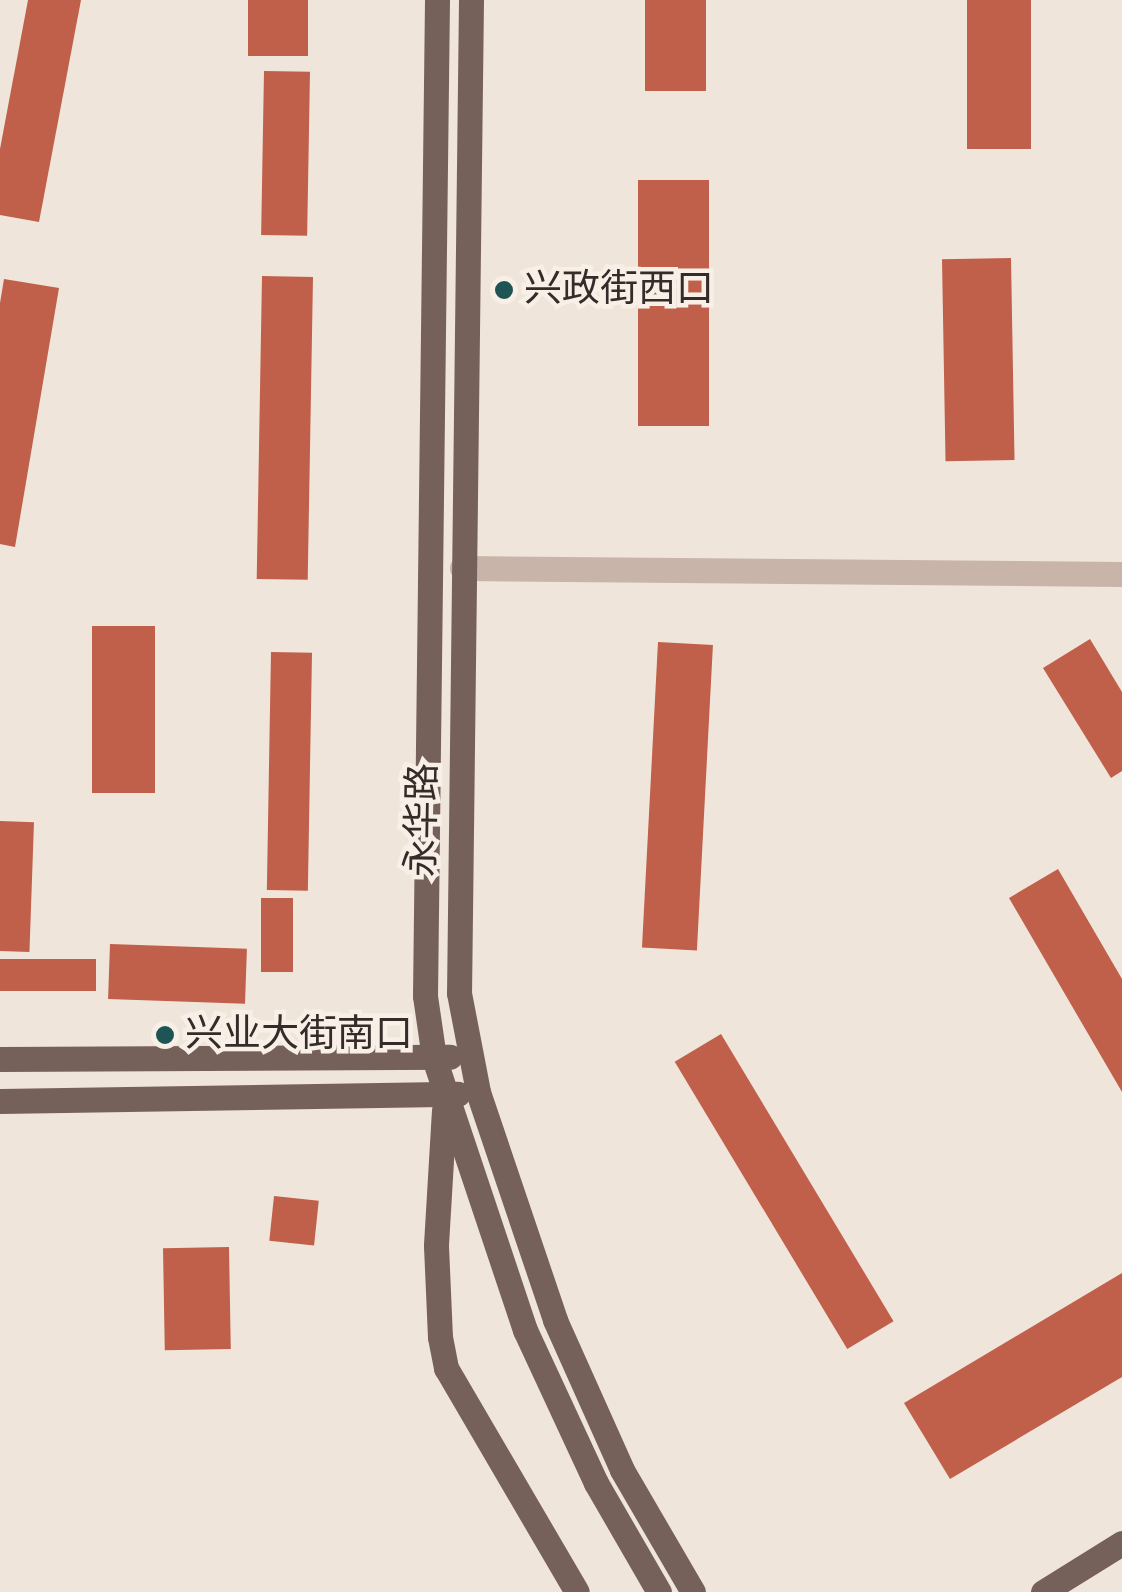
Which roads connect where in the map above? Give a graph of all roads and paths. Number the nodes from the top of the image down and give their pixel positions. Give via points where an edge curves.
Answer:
1 (437, 0) edge
2 (471, 0) edge
3 (484, 0) edge
4 (473, 38) junction
5 (462, 568) junction
6 (1122, 574) edge
7 (468, 1056) junction
8 (434, 1058) junction
9 (0, 1060) edge
10 (478, 1092) junction
11 (445, 1095) junction
12 (0, 1101) edge
13 (1122, 1543) edge
14 (577, 1592) edge
15 (659, 1592) edge
16 (693, 1592) edge
17 (1043, 1592) edge

1 - 8 main road, 永华路 via 425,996
2 - 4 main road, 永华路
3 - 4 main road
4 - 5 main road, 永华路
5 - 6 street
5 - 7 main road, 永华路 via 458,993
7 - 8 main road
7 - 10 main road, 永华路
8 - 9 main road
8 - 11 main road, 永华路
10 - 11 main road
10 - 16 main road, 永华路 via 555,1320 622,1470
11 - 12 main road
11 - 14 main road via 436,1246 446,1368
11 - 15 main road, 永华路 via 525,1330 596,1483
13 - 17 main road

